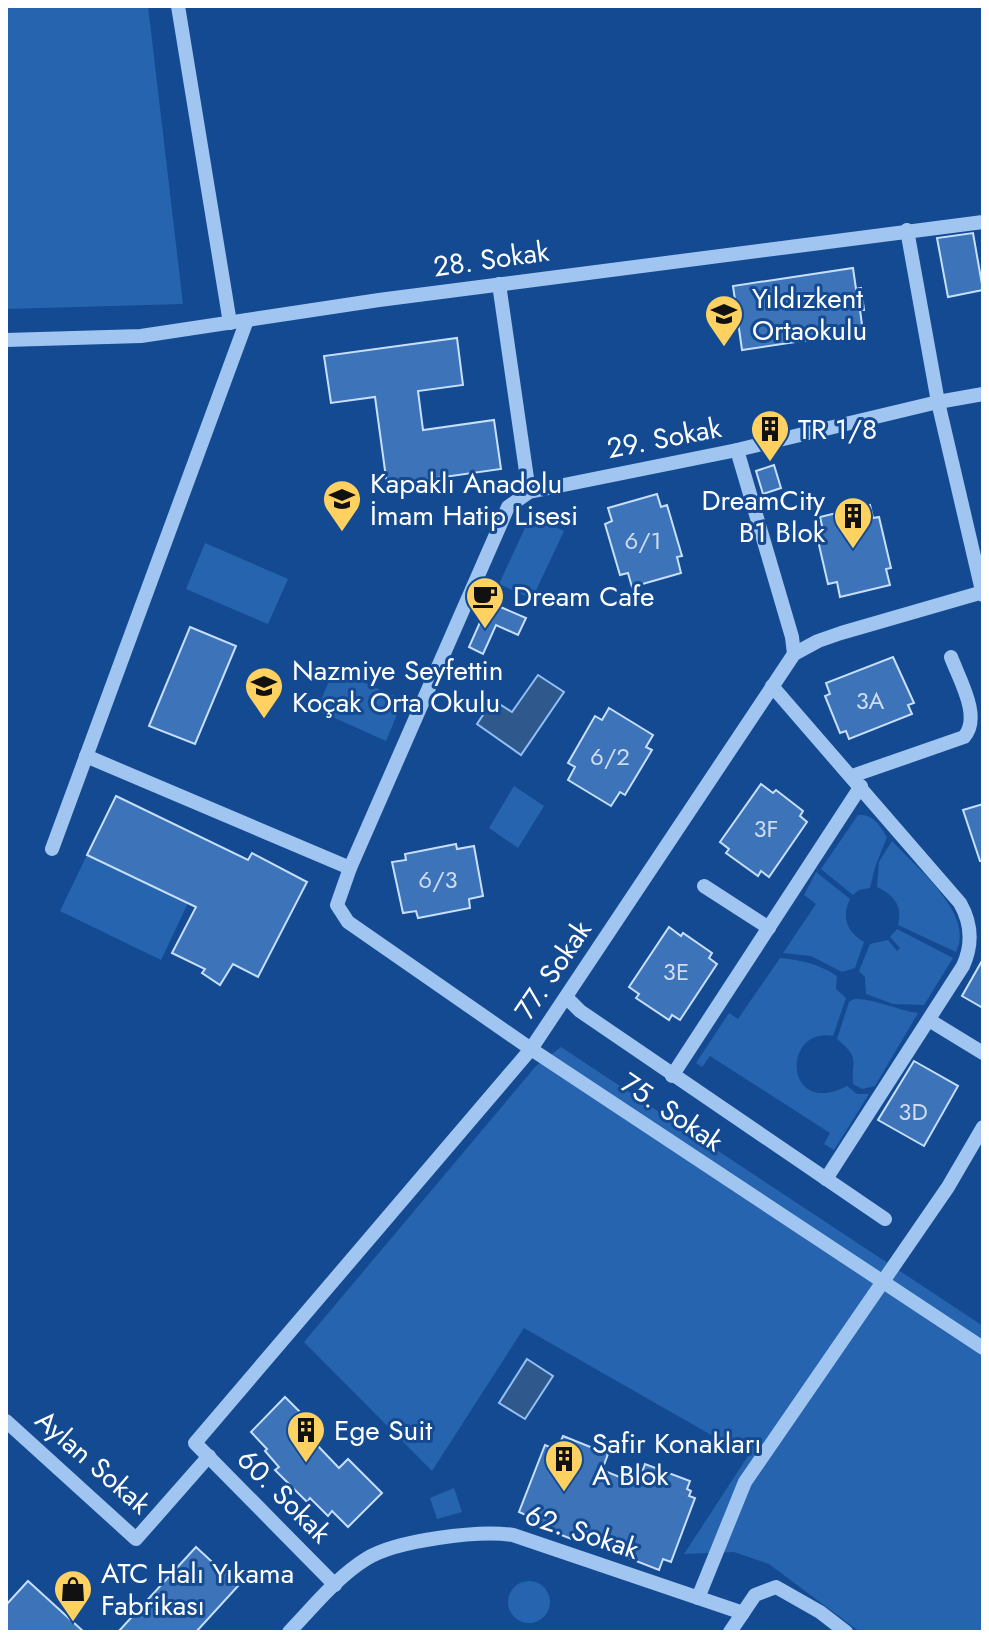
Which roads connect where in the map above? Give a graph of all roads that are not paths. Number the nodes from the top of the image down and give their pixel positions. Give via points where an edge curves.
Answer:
1 (178, 6) edge
2 (983, 222) edge
3 (907, 230) junction
4 (499, 284) junction
5 (247, 320) junction
6 (230, 323) junction
7 (6, 340) edge
8 (983, 394) edge
9 (938, 402) junction
10 (737, 450) junction
11 (529, 492) junction
12 (983, 593) edge
13 (794, 654) junction
14 (951, 657) dead end
15 (772, 686) junction
16 (86, 756) junction
17 (856, 781) junction
18 (52, 849) dead end
19 (350, 868) junction
20 (704, 886) dead end
21 (769, 928) junction
22 (567, 998) junction
23 (929, 1020) junction
24 (531, 1049) junction
25 (983, 1053) edge
26 (672, 1076) junction
27 (983, 1127) edge
28 (826, 1179) junction
29 (885, 1219) dead end
30 (880, 1282) junction
31 (983, 1348) edge
32 (6, 1421) edge
33 (195, 1443) joint
34 (209, 1456) junction
35 (335, 1585) junction
36 (698, 1598) junction
37 (743, 1613) junction
38 (294, 1630) edge
39 (730, 1632) edge
40 (846, 1632) edge

1 - 6 street
2 - 3 street, 28. Sokak
3 - 4 street, 28. Sokak
3 - 9 street
4 - 5 street, 28. Sokak
4 - 11 street
5 - 6 street, 28. Sokak
5 - 16 street
6 - 7 street, 28. Sokak via 141,336
8 - 9 street, 29. Sokak
9 - 10 street, 29. Sokak
9 - 12 street
10 - 11 street, 29. Sokak
10 - 13 street
11 - 19 street via 508,507
12 - 13 street, 77. Sokak via 841,633
13 - 15 street, 77. Sokak
14 - 17 street via 972,717 969,732
15 - 17 street
15 - 22 street, 77. Sokak
16 - 18 street
16 - 19 street
17 - 21 street
17 - 23 street via 960,903 968,922 967,958
19 - 24 street, 75. Sokak via 338,898 339,911 348,922
20 - 21 street
21 - 26 street
22 - 24 street, 77. Sokak
22 - 26 street
23 - 25 street
23 - 28 street
24 - 30 street, 75. Sokak
24 - 33 street, 77. Sokak
26 - 28 street
27 - 30 street via 948,1187
28 - 29 street
30 - 31 street, 75. Sokak
30 - 36 street via 745,1482
32 - 34 street, Aylan Sokak via 136,1539
33 - 34 street, 60. Sokak
34 - 35 street, 60. Sokak
35 - 36 street, 62. Sokak via 386,1550 498,1533
35 - 38 street, 62. Sokak
36 - 37 street, 62. Sokak
37 - 39 street
37 - 40 street via 755,1595 776,1587

